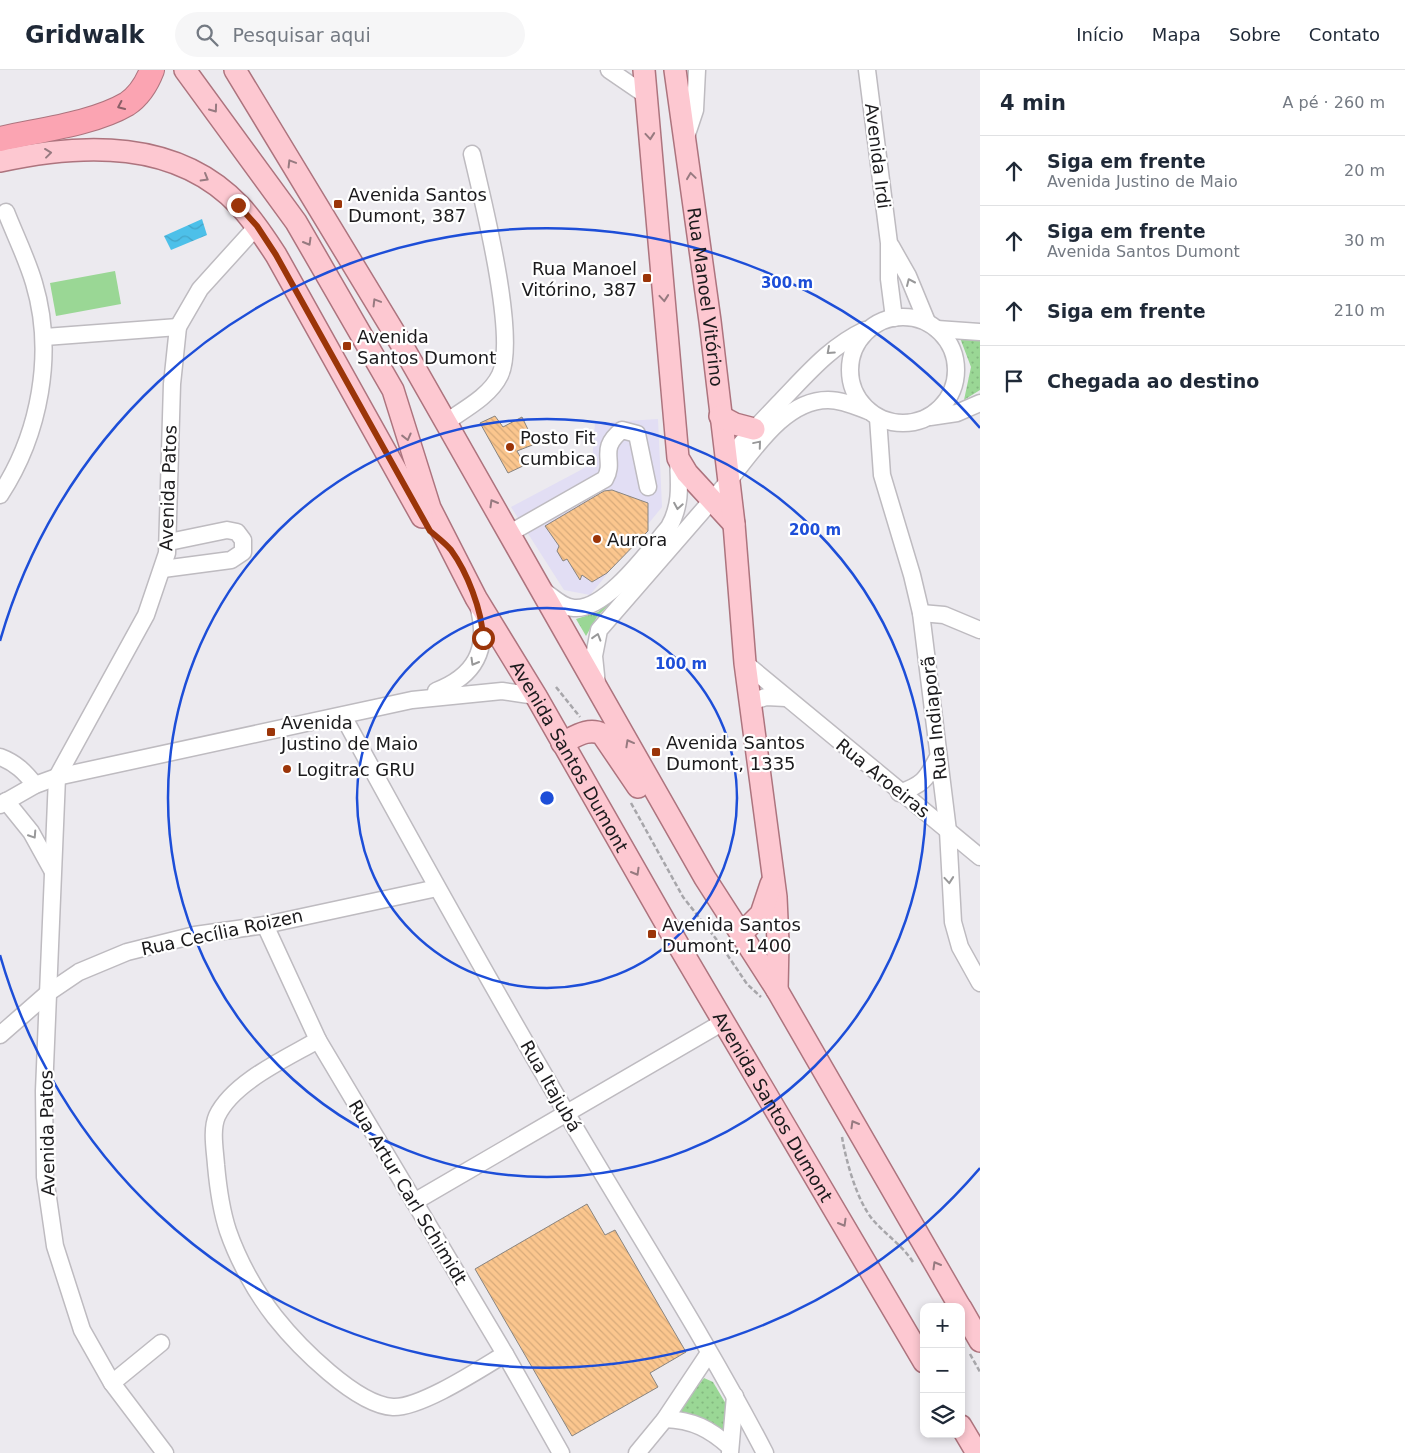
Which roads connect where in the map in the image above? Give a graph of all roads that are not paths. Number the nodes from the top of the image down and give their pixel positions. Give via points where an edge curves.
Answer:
1 (152, 70) edge
2 (185, 70) edge
3 (609, 70) edge
4 (644, 70) edge
5 (675, 70) edge
6 (697, 70) edge
7 (866, 70) edge
8 (239, 73) edge
9 (647, 96) junction
10 (686, 137) junction
11 (0, 139) edge
12 (472, 154) dead end
13 (0, 161) edge
14 (6, 212) dead end
15 (257, 226) junction
16 (889, 243) junction
17 (894, 318) junction
18 (872, 326) junction
19 (932, 326) junction
20 (178, 327) junction
21 (980, 332) edge
22 (44, 336) junction
23 (980, 403) edge
24 (873, 415) junction
25 (720, 416) junction
26 (928, 418) junction
27 (446, 422) junction
28 (908, 423) junction
29 (754, 429) junction
30 (879, 452) junction
31 (678, 458) junction
32 (726, 462) junction
33 (729, 483) junction
34 (648, 488) dead end
35 (0, 495) edge
36 (712, 500) junction
37 (734, 524) junction
38 (510, 533) junction
39 (169, 542) junction
40 (450, 549) junction
41 (163, 569) junction
42 (543, 591) junction
43 (476, 598) junction
44 (921, 613) junction
45 (980, 630) edge
46 (745, 663) junction
47 (597, 685) junction
48 (536, 696) junction
49 (786, 698) junction
50 (412, 700) junction
51 (750, 702) junction
52 (343, 716) junction
53 (562, 743) junction
54 (0, 757) edge
55 (937, 759) junction
56 (58, 777) junction
57 (35, 785) junction
58 (899, 793) junction
59 (3, 803) edge
60 (948, 831) junction
61 (980, 857) edge
62 (53, 872) junction
63 (772, 876) junction
64 (705, 878) junction
65 (437, 888) junction
66 (265, 925) junction
67 (742, 933) junction
68 (980, 983) edge
69 (48, 993) junction
70 (771, 996) junction
71 (725, 1021) junction
72 (0, 1035) edge
73 (318, 1040) junction
74 (567, 1114) junction
75 (414, 1202) junction
76 (958, 1303) edge
77 (965, 1315) edge
78 (980, 1341) edge
79 (162, 1342) dead end
80 (709, 1353) junction
81 (505, 1354) junction
82 (920, 1355) edge
83 (112, 1383) junction
84 (735, 1396) junction
85 (665, 1419) junction
86 (965, 1433) edge
87 (730, 1450) edge
88 (165, 1453) edge
89 (561, 1453) edge
90 (637, 1453) edge
91 (765, 1453) edge
92 (977, 1453) edge

1 -> 11 highway via 146,85 128,103 97,116
2 -> 40 main road, Avenida Santos Dumont via 296,222 393,390 420,481
3 - 9 street
4 - 9 main road
5 - 10 main road, Rua Manoel Vitórino
6 - 10 street via 696,102
7 - 16 street, Avenida Irdi
27 -> 8 main road
9 -> 31 main road
25 -> 10 main road, Rua Manoel Vitórino
12 - 27 street via 488,219 506,356 490,389
13 -> 15 main road via 82,149 122,150 157,156 210,181
14 - 22 street via 34,283
15 - 20 street, Avenida Patos via 200,289
15 - 40 main road via 430,531
16 - 17 street, Avenida Irdi
19 -> 16 street, Avenida Irdi
17 - 18 street
17 - 19 street via 906,316
18 - 24 street via 854,347 849,364 855,395
18 -> 29 street via 837,344
19 - 21 street
19 - 26 street via 952,348 957,367 954,386 947,400
20 - 22 street
20 - 39 street, Avenida Patos via 172,384
22 - 35 street via 39,396 30,434 16,472
23 - 26 street via 957,413
24 - 28 street via 896,423
24 - 30 street, Rua Indiaporã
33 -> 24 street via 758,443 797,409 827,400 846,402
25 - 29 main road
25 - 32 main road, Rua Manoel Vitórino
26 - 28 street
38 -> 27 main road
28 - 30 street
29 - 32 street
30 - 44 street, Rua Indiaporã via 887,498
31 - 36 main road
31 -> 42 street via 679,503 670,527 602,600 592,606 573,608 562,605
32 - 33 main road, Rua Manoel Vitórino
33 - 36 street
33 - 37 main road, Rua Manoel Vitórino
34 - 38 street via 637,434 622,430 612,439 607,451 605,479
36 - 37 main road
47 -> 36 street via 594,656 599,630
37 - 46 main road, Rua Manoel Vitórino
38 - 42 main road
39 - 41 street, Avenida Patos
39 - 41 street via 227,530 237,532 243,540 243,552 231,560
40 - 43 main road, Avenida Santos Dumont
41 - 56 street, Avenida Patos via 146,615
42 - 47 main road
43 - 48 main road, Avenida Santos Dumont
43 -> 50 street via 483,638 474,663 454,684
44 - 45 street via 944,615
44 - 55 street, Rua Indiaporã
46 - 49 street, Rua Aroeiras
46 - 51 main road, Rua Manoel Vitórino
64 -> 47 main road
48 - 50 street via 502,691
48 - 53 main road, Avenida Santos Dumont
49 - 51 street via 766,697
49 - 58 street, Rua Aroeiras
50 - 52 street
51 - 63 main road, Rua Manoel Vitórino
52 - 56 street
52 - 65 street, Rua Itajubá
53 - 64 main road via 594,730 608,740 664,828
53 -> 71 main road, Avenida Santos Dumont
54 - 57 street via 25,772
55 - 58 street via 928,778
55 - 60 street, Rua Indiaporã
56 - 57 street
56 - 62 street, Avenida Patos
57 - 59 street
58 - 60 street, Rua Aroeiras
59 -> 62 street via 31,832
60 - 61 street, Rua Aroeiras
60 -> 68 street, Rua Indiaporã via 953,922 960,947
62 - 69 street, Avenida Patos
63 - 67 main road, Rua Manoel Vitórino via 761,914
63 - 70 main road, Rua Manoel Vitórino via 778,916
64 - 67 main road
65 - 66 street, Rua Cecília Roizen
65 - 74 street, Rua Itajubá
66 - 69 street, Rua Cecília Roizen via 195,935 127,952 79,972
66 - 73 street, Rua Artur Carl Schimidt
67 - 70 main road
69 - 72 street, Rua Cecília Roizen
69 - 83 street, Avenida Patos via 44,1177 55,1246 82,1330
76 -> 70 main road
71 - 74 street
71 -> 82 main road, Avenida Santos Dumont
73 - 75 street, Rua Artur Carl Schimidt
73 - 81 street via 245,1084 228,1100 217,1117 214,1144 219,1193 228,1232 247,1273 275,1316 332,1375 366,1398 392,1407 419,1401
74 - 75 street
74 - 80 street, Rua Itajubá
75 - 81 street, Rua Artur Carl Schimidt
77 - 78 main road
79 - 83 street
80 - 84 street, Rua Itajubá
80 - 85 street
81 - 89 street, Rua Artur Carl Schimidt
83 - 88 street, Avenida Patos
84 - 87 street
84 - 91 street, Rua Itajubá
85 - 87 street via 700,1424
85 - 90 street
86 - 92 main road

